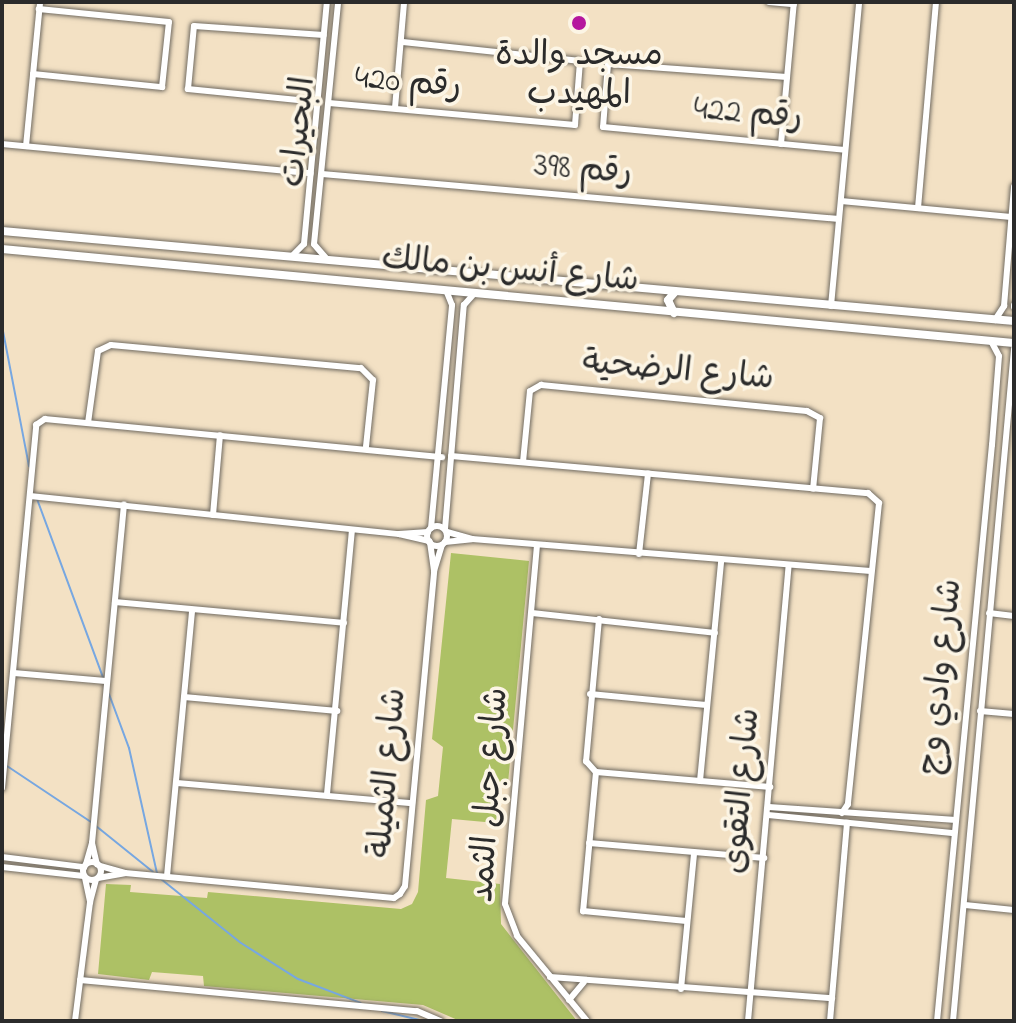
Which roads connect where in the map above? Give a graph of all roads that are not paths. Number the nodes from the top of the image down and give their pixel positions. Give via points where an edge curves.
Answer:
1 (327, 2) edge
2 (338, 2) edge
3 (404, 2) edge
4 (769, 2) edge
5 (859, 2) edge
6 (936, 2) edge
7 (794, 3) edge
8 (40, 6) edge
9 (324, 35) junction
10 (401, 42) junction
11 (33, 74) junction
12 (787, 77) junction
13 (318, 102) junction
14 (329, 103) junction
15 (395, 108) junction
16 (2, 144) edge
17 (781, 144) junction
18 (26, 146) junction
19 (845, 150) junction
20 (311, 173) junction
21 (322, 174) junction
22 (1014, 186) edge
23 (1014, 198) edge
24 (841, 201) junction
25 (918, 208) junction
26 (1011, 217) junction
27 (839, 219) junction
28 (306, 227) junction
29 (316, 230) junction
30 (2, 231) edge
31 (2, 249) edge
32 (292, 256) junction
33 (329, 260) junction
34 (619, 286) junction
35 (1005, 288) junction
36 (446, 290) junction
37 (1014, 290) edge
38 (675, 292) junction
39 (474, 294) junction
40 (831, 306) junction
41 (617, 307) junction
42 (674, 313) junction
43 (995, 320) junction
44 (1014, 321) edge
45 (991, 341) junction
46 (1014, 346) edge
47 (998, 371) junction
48 (1008, 372) junction
49 (88, 423) junction
50 (220, 435) junction
51 (366, 447) junction
52 (1003, 450) junction
53 (1014, 451) edge
54 (451, 456) junction
55 (442, 457) junction
56 (523, 462) junction
57 (648, 474) junction
58 (813, 489) junction
59 (30, 496) junction
60 (124, 505) junction
61 (213, 515) junction
62 (430, 530) junction
63 (446, 530) junction
64 (352, 531) junction
65 (399, 534) junction
66 (472, 539) junction
67 (429, 542) junction
68 (444, 543) junction
69 (537, 545) junction
70 (639, 554) junction
71 (721, 561) junction
72 (789, 566) junction
73 (434, 571) junction
74 (871, 571) junction
75 (115, 602) junction
76 (192, 610) junction
77 (532, 613) junction
78 (989, 613) junction
79 (1014, 616) edge
80 (599, 619) junction
81 (344, 623) junction
82 (715, 633) junction
83 (14, 673) junction
84 (106, 681) junction
85 (590, 694) junction
86 (184, 697) junction
87 (706, 705) junction
88 (337, 711) junction
89 (980, 711) junction
90 (1014, 714) edge
91 (596, 772) junction
92 (700, 781) junction
93 (177, 783) junction
94 (770, 787) junction
95 (2, 788) edge
96 (327, 794) junction
97 (412, 803) junction
98 (848, 804) junction
99 (769, 807) junction
100 (842, 813) junction
101 (855, 814) junction
102 (768, 815) junction
103 (900, 818) junction
104 (953, 820) junction
105 (847, 823) junction
106 (899, 828) junction
107 (952, 833) junction
108 (92, 843) junction
109 (589, 843) junction
110 (694, 853) junction
111 (3, 857) edge
112 (764, 858) junction
113 (98, 865) junction
114 (2, 867) edge
115 (84, 871) junction
116 (125, 873) junction
117 (167, 876) junction
118 (97, 879) junction
119 (90, 902) junction
120 (965, 905) junction
121 (1014, 910) edge
122 (687, 921) junction
123 (550, 977) junction
124 (80, 980) junction
125 (588, 981) junction
126 (681, 989) junction
127 (751, 992) junction
128 (832, 998) junction
129 (569, 1000) junction
130 (75, 1021) edge
131 (441, 1021) edge
132 (587, 1021) edge
133 (748, 1021) edge
134 (830, 1021) edge
135 (937, 1021) edge
136 (953, 1021) edge

1 - 9 street, البحيرات
2 - 14 street, البحيرات
3 - 10 street
4 - 7 street
5 - 19 street
6 - 25 street
7 - 12 street
8 - 11 street
8 - 11 street via 169,22 162,87
9 - 13 street, البحيرات
9 - 13 street via 194,26 188,89
10 - 15 street
10 - 15 street, رقم 420 via 580,61 575,125
11 - 18 street
12 - 17 street
12 - 17 street, رقم 422 via 608,64 603,127
13 - 20 street, البحيرات
14 - 15 street, رقم 420
14 - 21 street, البحيرات
16 - 18 street
17 - 19 street, رقم 422
18 - 20 street
19 - 24 street
20 - 28 street, البحيرات
21 - 27 street, رقم 398
21 - 29 street, البحيرات
22 - 23 street
23 - 26 street
24 - 25 street
24 - 27 street
25 - 26 street
26 - 35 street
27 - 40 street
28 - 29 street via 309,235
28 - 32 street, البحيرات via 304,244
29 - 33 street, البحيرات via 314,244
30 - 32 main road, شارع أنس بن مالك
31 - 36 main road, شارع أنس بن مالك
32 - 33 main road, شارع أنس بن مالك
33 - 34 main road, شارع أنس بن مالك
34 - 38 main road, شارع أنس بن مالك
34 - 41 main road via 626,297
35 - 37 street via 1009,294
35 - 43 street via 1004,306
36 - 39 main road, شارع أنس بن مالك
36 - 55 street via 452,305
38 - 40 main road, شارع أنس بن مالك
38 - 42 main road via 668,300
39 - 41 main road, شارع أنس بن مالك
39 - 54 street via 464,305
40 - 43 main road, شارع أنس بن مالك
41 - 42 main road, شارع أنس بن مالك
42 - 45 main road, شارع أنس بن مالك
43 - 44 main road, شارع أنس بن مالك
45 - 46 main road, شارع أنس بن مالك
45 - 47 street, شارع وادي وج via 998,353
46 - 48 street, شارع وادي وج
47 - 48 street
47 - 104 street, شارع وادي وج
48 - 52 street, شارع وادي وج
49 - 50 street
49 - 51 street via 98,351 111,345 361,368 373,380
49 - 59 street via 40,423
50 - 51 street
50 - 61 street
51 - 55 street
52 - 53 street
52 - 78 street, شارع وادي وج
54 - 56 street
54 - 63 street
55 - 62 street
56 - 57 street
56 - 58 street, شارع الرضحية via 530,391 541,385 807,411 820,418
57 - 58 street
57 - 70 street
58 - 74 street via 868,493 879,503
59 - 60 street
59 - 83 street
60 - 61 street
60 - 75 street
61 - 64 street
62 - 63 street
62 - 65 street
62 - 67 street
63 - 66 street
63 - 68 street
64 - 65 street
64 - 81 street
65 - 67 street
66 - 68 street
66 - 69 street
67 - 68 street
67 - 73 street
68 - 73 street
69 - 70 street
69 - 77 street, شارع جبل الثمد
70 - 71 street
71 - 72 street
71 - 82 street
72 - 74 street
72 - 94 street, شارع التقوى
73 - 97 street, شارع الثميلة
74 - 98 street
75 - 76 street
75 - 84 street
76 - 81 street
76 - 86 street
77 - 80 street
77 - 123 street, شارع جبل الثمد via 505,904 517,936
78 - 79 street
78 - 89 street, شارع وادي وج
80 - 82 street
80 - 85 street
81 - 88 street
82 - 87 street
83 - 84 street
83 - 95 street
84 - 108 street
85 - 87 street
85 - 91 street via 586,761
86 - 88 street
86 - 93 street
87 - 92 street
88 - 96 street
89 - 90 street
89 - 120 street, شارع وادي وج
91 - 92 street
91 - 109 street
92 - 94 street
93 - 96 street
93 - 117 street
94 - 99 street, شارع التقوى
96 - 97 street
97 - 117 street, شارع الثميلة via 405,886 394,898
98 - 100 street
98 - 101 street
99 - 100 street
99 - 102 street, شارع التقوى
100 - 101 street
101 - 103 street
102 - 105 street
102 - 112 street, شارع التقوى
103 - 104 street
103 - 106 street
104 - 107 street, شارع وادي وج
105 - 106 street
105 - 128 street
106 - 107 street
107 - 135 street, شارع وادي وج
108 - 113 street
108 - 115 street
109 - 110 street
109 - 122 street via 583,911
110 - 112 street
110 - 122 street
111 - 115 street
112 - 127 street, شارع التقوى
113 - 115 street
113 - 116 street
113 - 118 street
114 - 115 street via 73,875
115 - 118 street
115 - 119 street
116 - 117 street, شارع الثميلة
116 - 118 street
118 - 119 street
119 - 124 street
120 - 121 street
120 - 136 street, شارع وادي وج
122 - 126 street
123 - 125 street
123 - 129 street, شارع جبل الثمد
124 - 130 street
124 - 131 street via 417,1011
125 - 126 street
125 - 129 street via 573,990
126 - 127 street
127 - 128 street
127 - 133 street, شارع التقوى
128 - 134 street
129 - 132 street, شارع جبل الثمد

